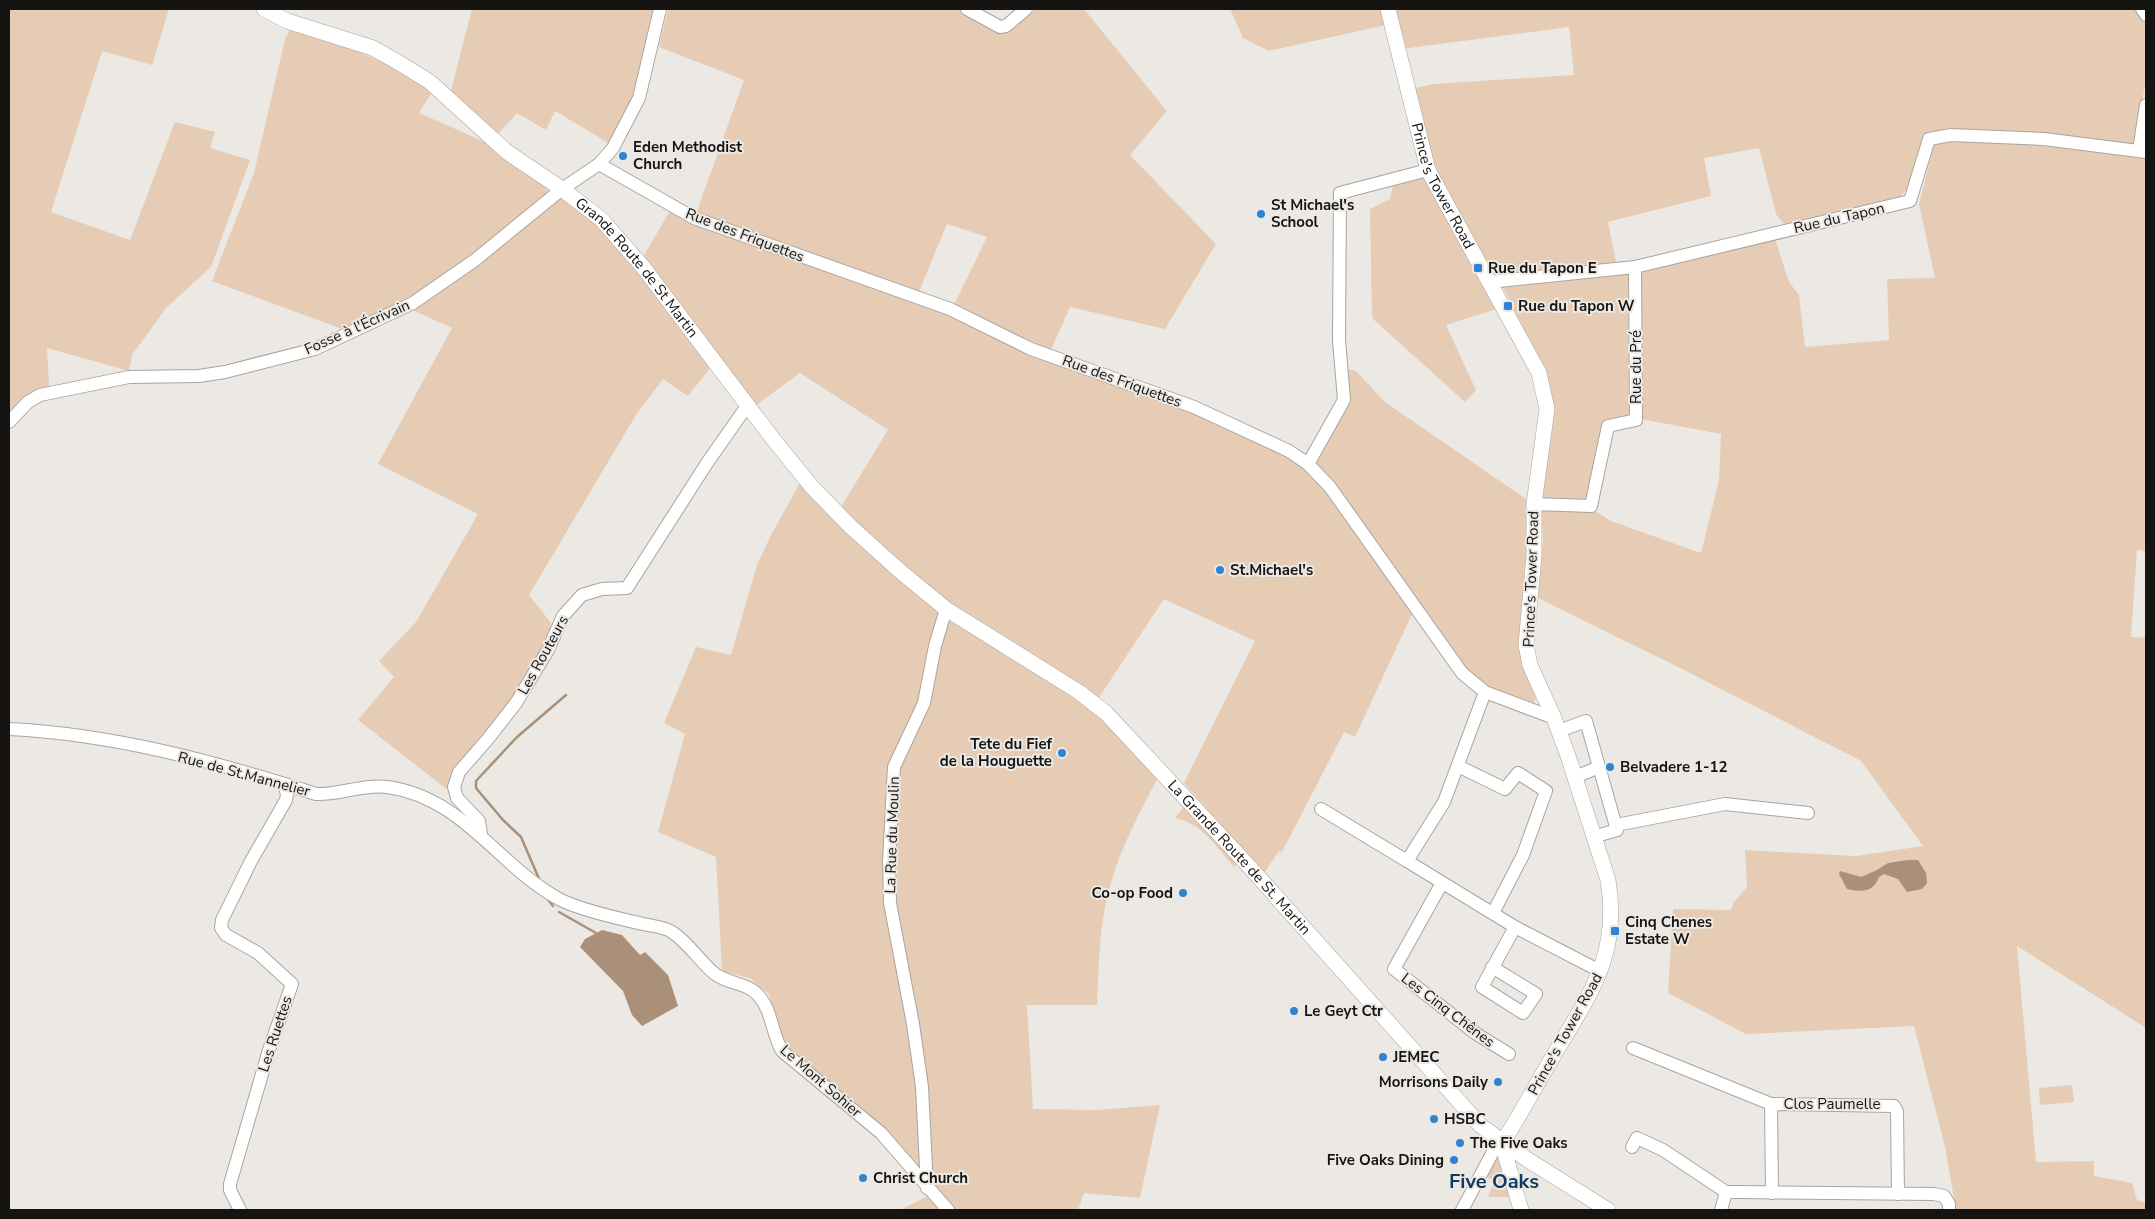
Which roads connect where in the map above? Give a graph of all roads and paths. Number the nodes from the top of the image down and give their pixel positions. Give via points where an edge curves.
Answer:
1 (264, 9) edge
2 (660, 9) edge
3 (967, 9) edge
4 (1026, 9) edge
5 (1388, 9) edge
6 (2142, 9) edge
7 (2146, 15) edge
8 (2146, 105) edge
9 (2143, 151) edge
10 (599, 164) junction
11 (1428, 170) junction
12 (562, 188) junction
13 (1635, 267) junction
14 (1489, 282) junction
15 (747, 406) junction
16 (9, 422) edge
17 (1308, 464) junction
18 (1534, 504) junction
19 (946, 609) junction
20 (1485, 692) junction
21 (1557, 724) junction
22 (9, 729) edge
23 (1458, 766) junction
24 (1599, 767) junction
25 (1580, 775) dead end
26 (284, 784) junction
27 (1321, 809) dead end
28 (1808, 813) dead end
29 (1616, 825) junction
30 (481, 834) junction
31 (1593, 837) junction
32 (1407, 861) junction
33 (1442, 883) junction
34 (539, 885) joint
35 (1493, 913) junction
36 (1515, 927) junction
37 (1492, 967) dead end
38 (1600, 971) junction
39 (1633, 1048) dead end
40 (1509, 1054) dead end
41 (1771, 1104) junction
42 (1502, 1142) junction
43 (1632, 1147) dead end
44 (1525, 1158) junction
45 (1510, 1174) junction
46 (927, 1188) junction
47 (1726, 1192) junction
48 (1772, 1193) junction
49 (1898, 1194) junction
50 (240, 1210) edge
51 (948, 1210) edge
52 (1462, 1210) edge
53 (1521, 1210) edge
54 (1608, 1210) edge
55 (1721, 1210) edge
56 (1949, 1210) edge

1 - 12 main road, Grande Route de St Martin via 287,21 373,48 401,64 430,82 507,152
2 - 10 street, Fosse à l'Écrivain via 639,98 613,148
3 - 4 street via 1000,27 1006,26
5 - 11 main road, Prince's Tower Road
6 - 7 street
8 - 9 street
9 - 13 street, Rue du Tapon via 2044,139 1952,136 1930,139 1910,201
10 - 12 street, Fosse à l'Écrivain
10 - 17 street, Rue des Friquettes via 694,218 950,309 1031,349 1194,406 1289,451
11 - 14 main road, Prince's Tower Road
11 - 17 street via 1340,193 1339,340 1344,400
12 - 15 main road, Grande Route de St Martin via 601,219 643,266
12 - 16 street, Fosse à l'Écrivain via 475,260 413,303 315,349 214,374 130,377 40,395 28,402
13 - 14 street, Rue du Tapon
13 - 18 street, Rue du Pré via 1636,420 1608,426 1591,506
14 - 18 main road, Prince's Tower Road via 1530,353 1544,392 1547,410 1545,436
15 - 19 main road, Grande Route de St Martin via 812,487 851,527
15 - 30 street, Les Routeurs via 706,463 627,588 582,595 563,616 548,650 516,703 459,772 454,787 457,798 479,821
17 - 20 street, Rue des Friquettes via 1330,487 1462,673
18 - 21 main road, Prince's Tower Road via 1534,554 1526,645 1530,664
19 - 42 main road, La Grande Route de St. Martin via 1080,692 1106,714 1246,863 1480,1125
19 - 46 street, La Rue du Moulin via 924,703 894,767 889,861 890,903 922,1088
20 - 21 street, Rue des Friquettes
20 - 23 street
21 - 24 street via 1586,721
21 - 31 main road, Prince's Tower Road
22 - 26 street, Rue de St.Mannelier via 129,743
23 - 32 street via 1444,802
23 - 35 street via 1505,789 1518,774 1546,791 1523,856
24 - 25 street
24 - 29 street
26 - 30 street, Rue de St.Mannelier via 316,794 378,786 411,793 449,811
26 - 50 street, Les Ruettes via 286,800 251,861 221,928 226,935 258,953 292,984 230,1184
27 - 32 street
28 - 29 street via 1725,804
29 - 31 street via 1617,830
30 - 34 street, Rue de St.Mannelier
31 - 38 main road, Prince's Tower Road via 1608,880 1612,910 1608,952
32 - 33 street
33 - 35 street
33 - 40 street, Les Cinq Chênes via 1394,969 1475,1033
34 - 46 street, Le Mont Sohier via 560,900 671,931 716,976 758,994 782,1052 881,1133
35 - 36 street
36 - 37 street
36 - 38 street
38 - 42 main road, Prince's Tower Road via 1582,1010
39 - 41 street, Clos Paumelle
41 - 48 street, Clos Paumelle
41 - 49 street, Clos Paumelle via 1894,1106 1897,1111
42 - 44 main road, La Grande Route de St. Martin
42 - 45 main road
42 - 52 street via 1495,1148
43 - 47 street via 1637,1138 1663,1150
44 - 45 main road via 1511,1163
44 - 54 main road, La Grande Route de St. Martin
45 - 53 main road
46 - 51 street, Le Mont Sohier
47 - 48 street
47 - 55 street
48 - 49 street
49 - 56 street via 1944,1196

